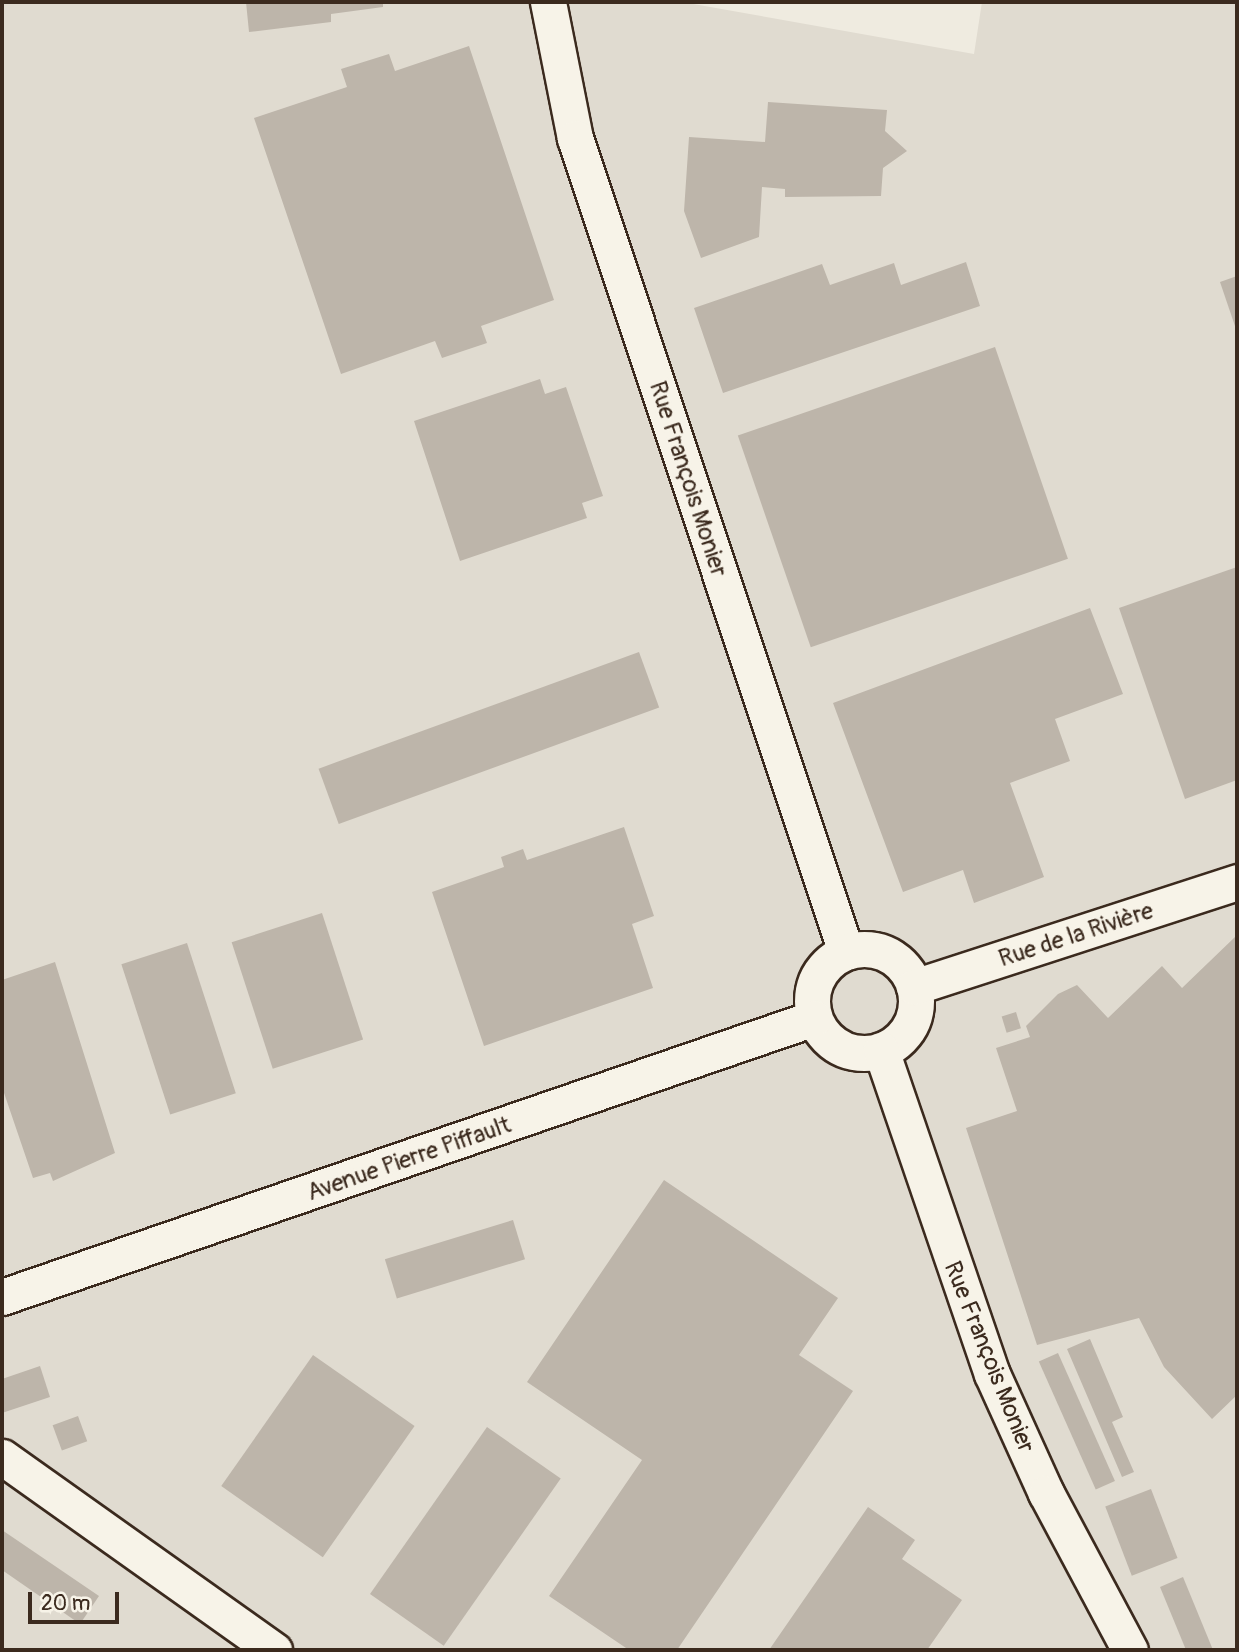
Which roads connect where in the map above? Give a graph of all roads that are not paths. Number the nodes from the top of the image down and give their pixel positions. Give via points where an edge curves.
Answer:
1 (548, 2) edge
2 (1237, 882) edge
3 (846, 953) junction
4 (914, 988) junction
5 (814, 1018) junction
6 (881, 1050) junction
7 (2, 1297) edge
8 (2, 1457) edge
9 (274, 1650) edge
10 (1130, 1650) edge

1 - 3 street, Rue François Monier via 575,138
2 - 4 street, Rue de la Rivière
3 - 4 street via 884,953 899,962
3 - 5 street via 814,984
4 - 6 street via 910,1026
5 - 6 street via 835,1045 851,1052
5 - 7 street, Avenue Pierre Piffault
6 - 10 street, Rue François Monier via 992,1374 1046,1493
8 - 9 street

